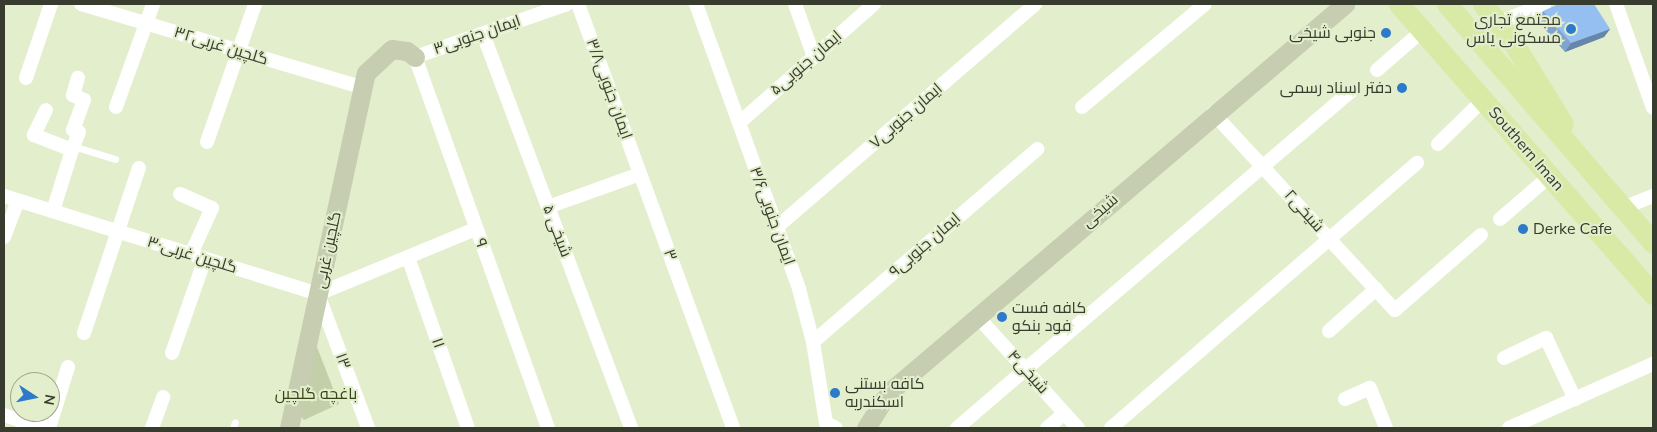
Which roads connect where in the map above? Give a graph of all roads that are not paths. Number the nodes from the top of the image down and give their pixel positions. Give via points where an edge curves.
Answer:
1 (51, 4) edge
2 (81, 4) edge
3 (153, 4) edge
4 (255, 4) edge
5 (567, 4) edge
6 (578, 4) edge
7 (696, 4) edge
8 (794, 4) edge
9 (874, 4) edge
10 (1205, 4) edge
11 (1345, 4) edge
12 (1399, 4) edge
13 (1447, 4) edge
14 (1484, 4) edge
15 (1544, 4) edge
16 (1616, 4) edge
17 (1030, 5) edge
18 (535, 9) edge
19 (1498, 23) junction
20 (147, 24) junction
21 (1422, 31) junction
22 (483, 34) junction
23 (239, 51) junction
24 (415, 57) junction
25 (814, 57) junction
26 (1377, 70) dead end
27 (26, 78) dead end
28 (78, 78) dead end
29 (364, 80) junction
30 (1351, 91) dead end
31 (1484, 99) junction
32 (1082, 107) dead end
33 (116, 108) dead end
34 (1653, 108) edge
35 (46, 110) dead end
36 (1213, 113) junction
37 (739, 123) junction
38 (207, 142) dead end
39 (1438, 144) dead end
40 (72, 148) junction
41 (1037, 149) dead end
42 (115, 159) dead end
43 (1417, 163) dead end
44 (1586, 166) junction
45 (1263, 167) junction
46 (139, 168) dead end
47 (640, 174) junction
48 (1550, 176) junction
49 (180, 194) dead end
50 (4, 196) edge
51 (1653, 196) edge
52 (18, 201) junction
53 (548, 207) junction
54 (1623, 208) junction
55 (59, 213) junction
56 (1500, 218) dead end
57 (777, 228) junction
58 (476, 229) junction
59 (119, 232) junction
60 (1481, 236) dead end
61 (4, 237) edge
62 (1329, 239) junction
63 (1653, 243) edge
64 (190, 254) junction
65 (408, 257) junction
66 (205, 259) junction
67 (1376, 289) junction
68 (318, 294) junction
69 (1653, 294) edge
70 (977, 316) junction
71 (1329, 331) dead end
72 (84, 333) dead end
73 (813, 342) junction
74 (172, 353) dead end
75 (1504, 358) dead end
76 (1653, 364) edge
77 (68, 367) dead end
78 (1026, 370) junction
79 (162, 397) dead end
80 (1345, 399) dead end
81 (1575, 399) junction
82 (1064, 413) junction
83 (4, 415) edge
84 (41, 428) edge
85 (49, 428) edge
86 (152, 428) edge
87 (289, 428) edge
88 (368, 428) edge
89 (468, 428) edge
90 (548, 428) edge
91 (631, 428) edge
92 (733, 428) edge
93 (836, 428) edge
94 (866, 428) edge
95 (957, 428) edge
96 (1047, 428) edge
97 (1078, 428) edge
98 (1111, 428) edge
99 (1386, 428) edge
100 (1509, 428) edge

1 - 27 street
2 - 20 street, گلچین غربی۳۲
3 - 20 street
4 - 23 street
5 - 18 street, ایمان جنوبی۳
6 - 47 street, ایمان جنوبی۳/۸
7 - 37 street, ایمان جنوبی۳/۶
8 - 25 street
9 - 25 street, ایمان جنوبی۵
10 - 32 street
11 - 36 street, شیخی
12 - 21 main road, Southern Iman
13 - 44 main road
14 - 19 main road
15 - 19 street
16 - 34 street
17 - 57 street, ایمان جنوبی۷
18 - 22 street, ایمان جنوبی۳
19 - 44 main road via 1544,90
20 - 23 street, گلچین غربی۳۲
20 - 33 street
21 - 26 street
21 - 31 main road, Southern Iman
22 - 24 street, ایمان جنوبی۳
22 - 53 street, شیخی ۵
23 - 29 street, گلچین غربی۳۲
23 - 38 street
24 - 29 street via 407,51 392,49
24 - 58 street, ۹
25 - 37 street, ایمان جنوبی۵
28 - 40 street via 73,95 84,100 73,130 79,132
29 - 68 street, گلچین غربی
30 - 45 street
31 - 39 street
31 - 48 main road, Southern Iman
35 - 40 street via 34,135
36 - 45 street, شیخی۲
36 - 70 street, شیخی
37 - 57 street, ایمان جنوبی۳/۶
40 - 42 lane
40 - 55 street
41 - 73 street, ایمان جنوبی۹
43 - 62 street
44 - 54 main road
45 - 62 street, شیخی۲
45 - 78 street
46 - 59 street
47 - 53 street
47 - 92 street, ۳
48 - 56 street
48 - 69 main road, Southern Iman
49 - 64 street via 212,208
50 - 52 street, گلچین غربی۳۰
51 - 54 street
52 - 55 street, گلچین غربی۳۰
52 - 61 street
53 - 91 street, شیخی ۵
54 - 63 main road
55 - 59 street, گلچین غربی۳۰
57 - 73 street, ایمان جنوبی۳/۶ via 799,289
58 - 65 street
58 - 90 street, ۹
59 - 64 street, گلچین غربی۳۰
59 - 72 street
60 - 67 street, شیخی۲ via 1395,310
62 - 67 street, شیخی۲
62 - 98 street
64 - 66 street, گلچین غربی۳۰
65 - 68 street
65 - 89 street, ۱۱
66 - 68 street, گلچین غربی۳۰
66 - 74 street
67 - 71 street
68 - 87 street, گلچین غربی
68 - 88 street, ۱۳
70 - 78 street, شیخی۴
70 - 94 street, شیخی via 887,394
73 - 93 street, ایمان جنوبی۳/۶ via 826,423
75 - 81 street via 1546,338
76 - 81 street
77 - 85 street
78 - 82 street, شیخی۴
78 - 95 street
79 - 86 street
80 - 99 street via 1370,388
81 - 100 street
82 - 96 street
82 - 97 street, شیخی۴
83 - 84 street

